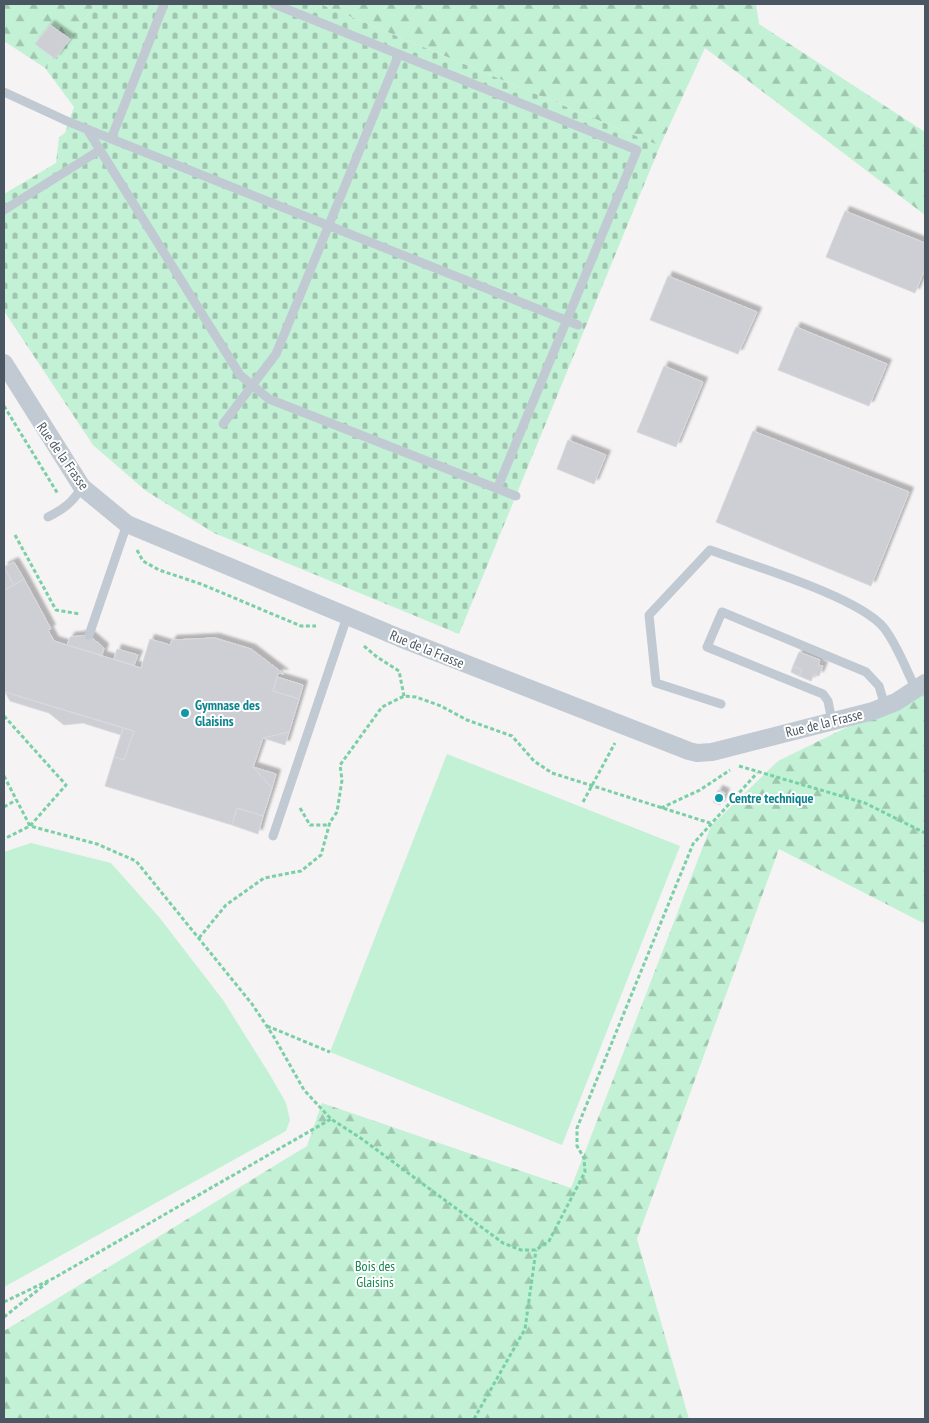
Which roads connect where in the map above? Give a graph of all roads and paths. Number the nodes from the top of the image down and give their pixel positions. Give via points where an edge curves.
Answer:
1 (164, 4) edge
2 (274, 4) edge
3 (400, 54) junction
4 (4, 92) edge
5 (87, 129) junction
6 (111, 139) junction
7 (100, 150) junction
8 (4, 210) edge
9 (329, 226) junction
10 (567, 320) junction
11 (578, 325) dead end
12 (4, 364) edge
13 (254, 386) junction
14 (4, 406) edge
15 (223, 424) dead end
16 (82, 487) junction
17 (497, 489) junction
18 (516, 496) dead end
19 (66, 508) junction
20 (48, 517) dead end
21 (126, 527) junction
22 (15, 535) dead end
23 (347, 616) junction
24 (96, 617) junction
25 (322, 626) dead end
26 (89, 635) dead end
27 (363, 645) dead end
28 (921, 686) edge
29 (404, 696) junction
30 (721, 704) dead end
31 (885, 706) junction
32 (4, 716) edge
33 (832, 722) junction
34 (623, 727) junction
35 (756, 773) junction
36 (4, 776) edge
37 (592, 786) junction
38 (289, 788) junction
39 (16, 800) junction
40 (583, 802) dead end
41 (4, 807) edge
42 (660, 808) junction
43 (711, 823) junction
44 (330, 825) junction
45 (30, 826) junction
46 (925, 833) edge
47 (273, 836) dead end
48 (4, 839) edge
49 (199, 938) junction
50 (267, 1026) junction
51 (330, 1052) dead end
52 (331, 1119) junction
53 (536, 1250) junction
54 (54, 1278) junction
55 (4, 1302) edge
56 (4, 1317) edge
57 (474, 1419) edge

1 - 6 lane
2 - 3 lane
3 - 9 lane
3 - 10 lane via 637,150
4 - 5 lane
5 - 6 lane
5 - 7 lane
6 - 9 lane
7 - 8 lane
7 - 13 lane via 240,375
9 - 10 lane
9 - 13 lane via 276,354
10 - 11 lane
10 - 17 lane
12 - 16 street, Rue de la Frasse
13 - 15 lane
13 - 17 lane via 269,398
14 - 19 path
16 - 19 lane
16 - 21 street, Rue de la Frasse
17 - 18 lane
19 - 20 lane
21 - 23 street, Rue de la Frasse
21 - 24 lane
21 - 25 path via 143,561 159,570 301,626
22 - 24 path via 56,610
23 - 34 street, Rue de la Frasse
23 - 38 lane
24 - 26 lane
27 - 29 path via 400,670
28 - 30 lane via 888,634 861,609 710,550 649,615 656,684
28 - 31 street, Rue de la Frasse
29 - 37 path via 441,706 467,720 512,736 534,761 552,773
29 - 44 path via 382,706 344,758 340,765 342,780 337,812
31 - 33 street, Rue de la Frasse
31 - 33 lane via 879,686 866,672 722,612 707,647 823,694 828,701
32 - 45 path via 66,786
33 - 34 street, Rue de la Frasse via 704,753 689,751
34 - 37 path
35 - 42 path via 737,765 700,790
35 - 43 path
35 - 46 path via 865,803
36 - 39 path
37 - 40 path
37 - 42 path
38 - 44 path via 310,825
38 - 47 lane
39 - 41 path
39 - 45 path
42 - 43 path
43 - 53 path via 693,844 577,1128 577,1146 584,1158 585,1172 548,1241
44 - 49 path via 321,855 301,871 264,878 226,905
45 - 48 path
45 - 49 path via 97,844 136,861
49 - 50 path
50 - 51 path
50 - 52 path via 304,1090
52 - 53 path via 503,1243 521,1250
52 - 54 path
53 - 57 path via 525,1328
54 - 55 path
54 - 56 path

